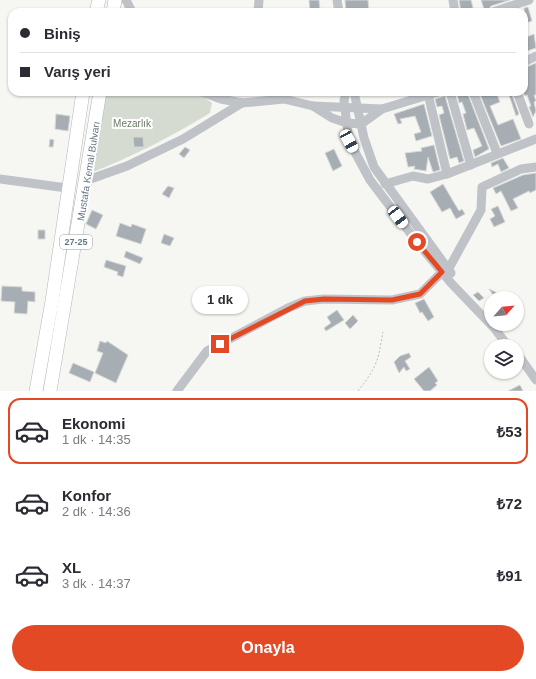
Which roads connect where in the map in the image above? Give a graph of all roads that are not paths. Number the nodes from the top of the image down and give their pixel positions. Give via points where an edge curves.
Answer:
1 (529, 0) edge
2 (505, 8) edge
3 (82, 96) edge
4 (99, 96) edge
5 (213, 96) edge
6 (257, 96) edge
7 (346, 96) edge
8 (355, 96) edge
9 (422, 96) edge
10 (428, 96) edge
11 (451, 96) edge
12 (475, 96) edge
13 (518, 96) edge
14 (258, 102) junction
15 (242, 103) junction
16 (314, 106) junction
17 (345, 107) junction
18 (357, 107) junction
19 (382, 109) junction
20 (347, 123) junction
21 (361, 124) junction
22 (529, 124) dead end
23 (536, 139) edge
24 (497, 153) junction
25 (471, 165) junction
26 (536, 167) edge
27 (447, 174) junction
28 (0, 179) edge
29 (85, 181) junction
30 (385, 184) junction
31 (68, 188) junction
32 (445, 271) junction
33 (484, 313) edge
34 (500, 331) edge
35 (502, 339) edge
36 (506, 339) edge
37 (524, 363) edge
38 (524, 368) edge
39 (536, 380) edge
40 (536, 384) edge
41 (36, 391) edge
42 (50, 391) edge
43 (177, 391) edge

1 - 2 street
3 - 31 highway, Mustafa Kemal Bulvarı / 27-25
4 - 29 highway, Mustafa Kemal Bulvarı / 27-25
5 - 15 street
6 - 14 street
7 - 17 street
8 - 18 street
9 - 19 street
10 - 27 street
11 - 25 street
12 - 24 street
13 - 22 street
14 - 15 street
14 - 16 street via 284,99
15 - 29 street via 176,142 127,166
16 - 17 street
16 - 20 street via 332,118
17 - 18 street
17 - 20 street
18 - 19 street
18 - 21 street
19 - 21 street
20 - 21 street
20 - 32 street via 349,141 370,180
21 - 30 street via 374,168
23 - 24 street
24 - 25 street
25 - 27 street
26 - 32 street via 521,169 482,187 481,210
27 - 30 street via 428,179 413,176
28 - 31 street
29 - 42 highway, Mustafa Kemal Bulvarı / 27-25
30 - 32 street
31 - 41 highway, Mustafa Kemal Bulvarı / 27-25
32 - 33 street
32 - 35 street
32 - 43 street via 420,294 392,300 305,301 288,308 207,350
34 - 36 street
37 - 39 street
38 - 40 street

